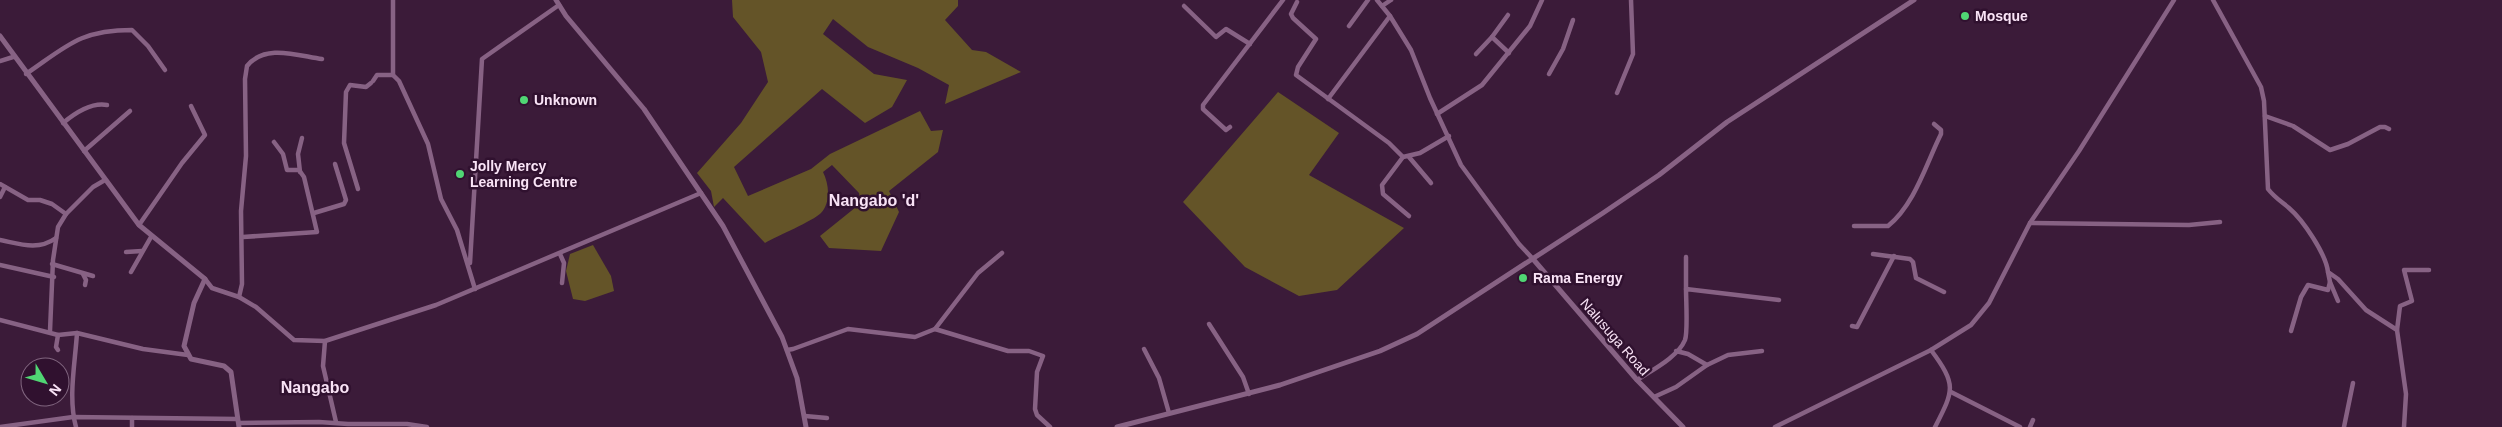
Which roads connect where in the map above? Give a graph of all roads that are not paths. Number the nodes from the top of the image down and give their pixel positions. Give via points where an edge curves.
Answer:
1 (393, 0) edge
2 (1283, 0) edge
3 (1368, 0) edge
4 (1377, 0) edge
5 (1391, 0) edge
6 (1542, 0) edge
7 (1631, 0) edge
8 (1914, 0) edge
9 (2174, 0) edge
10 (2213, 0) edge
11 (557, 2) edge
12 (1298, 2) dead end
13 (1184, 6) dead end
14 (1382, 6) junction
15 (1508, 15) dead end
16 (1390, 16) junction
17 (1573, 20) dead end
18 (1349, 26) dead end
19 (0, 36) edge
20 (1492, 37) junction
21 (1250, 44) junction
22 (1508, 53) junction
23 (1476, 54) dead end
24 (13, 56) junction
25 (322, 59) dead end
26 (0, 61) edge
27 (166, 70) dead end
28 (26, 74) junction
29 (1549, 74) dead end
30 (393, 75) junction
31 (1617, 93) dead end
32 (1328, 99) junction
33 (107, 105) dead end
34 (191, 106) dead end
35 (130, 111) dead end
36 (1437, 114) junction
37 (2265, 116) junction
38 (63, 123) junction
39 (1934, 124) dead end
40 (2388, 130) dead end
41 (1222, 135) dead end
42 (1449, 136) junction
43 (302, 138) dead end
44 (274, 142) dead end
45 (84, 151) junction
46 (1403, 157) junction
47 (1409, 157) junction
48 (335, 164) dead end
49 (300, 172) junction
50 (105, 180) junction
51 (1431, 183) dead end
52 (0, 184) edge
53 (5, 188) junction
54 (358, 189) dead end
55 (701, 193) junction
56 (0, 197) edge
57 (314, 213) junction
58 (66, 214) junction
59 (1409, 216) dead end
60 (2220, 222) dead end
61 (2030, 223) junction
62 (139, 226) junction
63 (1854, 226) dead end
64 (151, 237) junction
65 (242, 237) junction
66 (56, 238) junction
67 (0, 240) edge
68 (142, 251) junction
69 (126, 252) dead end
70 (1002, 253) dead end
71 (560, 254) junction
72 (1873, 254) dead end
73 (1894, 256) junction
74 (1686, 257) dead end
75 (1533, 259) junction
76 (52, 264) junction
77 (0, 265) edge
78 (470, 267) junction
79 (2429, 270) dead end
80 (131, 272) dead end
81 (2328, 272) junction
82 (83, 274) junction
83 (93, 276) dead end
84 (54, 277) junction
85 (204, 279) junction
86 (2330, 282) junction
87 (562, 283) dead end
88 (85, 285) dead end
89 (475, 289) junction
90 (1686, 289) junction
91 (1944, 292) dead end
92 (239, 297) junction
93 (1779, 300) dead end
94 (2338, 301) dead end
95 (0, 320) edge
96 (1210, 324) dead end
97 (1852, 326) dead end
98 (935, 329) junction
99 (2397, 330) junction
100 (50, 331) junction
101 (2291, 331) dead end
102 (77, 333) junction
103 (58, 335) junction
104 (325, 341) junction
105 (1144, 349) dead end
106 (58, 350) dead end
107 (787, 350) junction
108 (1931, 350) junction
109 (1676, 351) junction
110 (1762, 351) dead end
111 (188, 355) junction
112 (1707, 365) junction
113 (1638, 380) junction
114 (2353, 383) dead end
115 (1951, 392) junction
116 (1249, 394) junction
117 (1654, 397) junction
118 (1169, 413) junction
119 (804, 416) junction
120 (73, 417) junction
121 (132, 418) junction
122 (826, 418) dead end
123 (2032, 420) dead end
124 (336, 422) junction
125 (239, 423) edge
126 (299, 425) edge
127 (0, 427) edge
128 (76, 427) edge
129 (132, 427) edge
130 (427, 427) edge
131 (806, 427) edge
132 (1050, 427) edge
133 (1117, 427) edge
134 (1683, 427) edge
135 (1775, 427) edge
136 (1934, 427) edge
137 (2020, 427) edge
138 (2030, 427) edge
139 (2344, 427) edge
140 (2404, 427) edge

1 - 30 street
2 - 21 street
3 - 18 street
4 - 14 street
5 - 14 street
6 - 22 street via 1530,26
7 - 31 street via 1633,54
8 - 75 street via 1727,122 1659,175
9 - 61 street
10 - 37 street via 2261,87
11 - 55 street via 644,109
11 - 78 street via 482,59
12 - 32 street via 1291,14 1316,39 1296,75
13 - 21 street via 1216,37 1226,29
14 - 16 street
15 - 20 street
16 - 32 street
16 - 36 street via 1416,60
17 - 29 street via 1563,49
19 - 24 street
20 - 22 street
20 - 23 street
21 - 41 street via 1203,106 1228,128
22 - 36 street via 1482,85
24 - 26 street
24 - 28 street
25 - 65 street via 278,53 257,58 247,66
27 - 28 street via 132,30 108,30 84,36
28 - 38 street
30 - 54 street via 377,75 366,87 350,85 346,92 344,143
30 - 78 street via 399,81 428,144 441,198
32 - 46 street via 1389,143
33 - 38 street via 99,103 85,108
34 - 62 street via 205,135
35 - 45 street
36 - 42 street
37 - 40 street via 2294,126 2330,150 2380,127 2385,126
37 - 81 street via 2268,189 2290,209 2311,237 2327,262
38 - 45 street
39 - 63 street via 1941,134 1911,198 1898,216 1888,226
42 - 47 street
42 - 75 street via 1461,165
43 - 49 street via 298,154
44 - 49 street via 283,154 287,170
45 - 50 street
46 - 47 street
46 - 59 street via 1381,188 1383,194
47 - 51 street
48 - 57 street via 346,200 344,204
49 - 57 street
50 - 58 street via 92,187
50 - 62 street
52 - 53 street
53 - 56 street
53 - 58 street via 28,200 52,204
55 - 71 street
55 - 107 street via 724,226
57 - 65 street via 318,228 316,234
58 - 66 street
60 - 61 street via 2189,225
61 - 108 street via 1989,303 1971,326
62 - 64 street
64 - 68 street
64 - 85 street
65 - 92 street
66 - 67 street via 37,247
66 - 76 street
68 - 69 street
68 - 80 street
70 - 98 street via 978,273
71 - 87 street via 564,268
71 - 89 street
72 - 73 street
73 - 91 street via 1910,259 1916,278
73 - 97 street via 1857,327
74 - 90 street
75 - 113 street, Nalusuga Road
75 - 116 street via 1402,342
76 - 82 street
76 - 84 street
77 - 84 street
78 - 89 street
79 - 99 street via 2404,270 2412,301 2400,306
81 - 86 street
81 - 99 street via 2366,310
82 - 83 street
82 - 88 street
84 - 100 street
85 - 92 street via 212,288
85 - 111 street via 185,333 184,346
86 - 94 street
86 - 101 street via 2328,290 2308,285
89 - 104 street
90 - 93 street
90 - 109 street via 1686,338
92 - 104 street via 256,307 294,340
95 - 100 street
96 - 116 street via 1243,376
98 - 107 street via 915,337 848,329
98 - 132 street via 979,344 1043,356 1038,372 1035,409
99 - 140 street via 2406,394
100 - 103 street
102 - 103 street
102 - 111 street
102 - 120 street
103 - 106 street
104 - 124 street via 324,371
105 - 118 street via 1159,378
107 - 119 street via 797,378
108 - 115 street via 1945,368
108 - 135 street
109 - 112 street
109 - 113 street
110 - 112 street via 1728,355
111 - 125 street via 191,359 228,369
112 - 117 street via 1676,387
113 - 117 street, Nalusuga Road
114 - 139 street
115 - 136 street
115 - 137 street
116 - 118 street
117 - 134 street, Nalusuga Road
118 - 133 street
119 - 122 street
119 - 131 street
120 - 121 street
120 - 127 street
120 - 128 street
121 - 125 street
121 - 129 street
123 - 138 street
124 - 126 street
124 - 130 street
125 - 126 street

